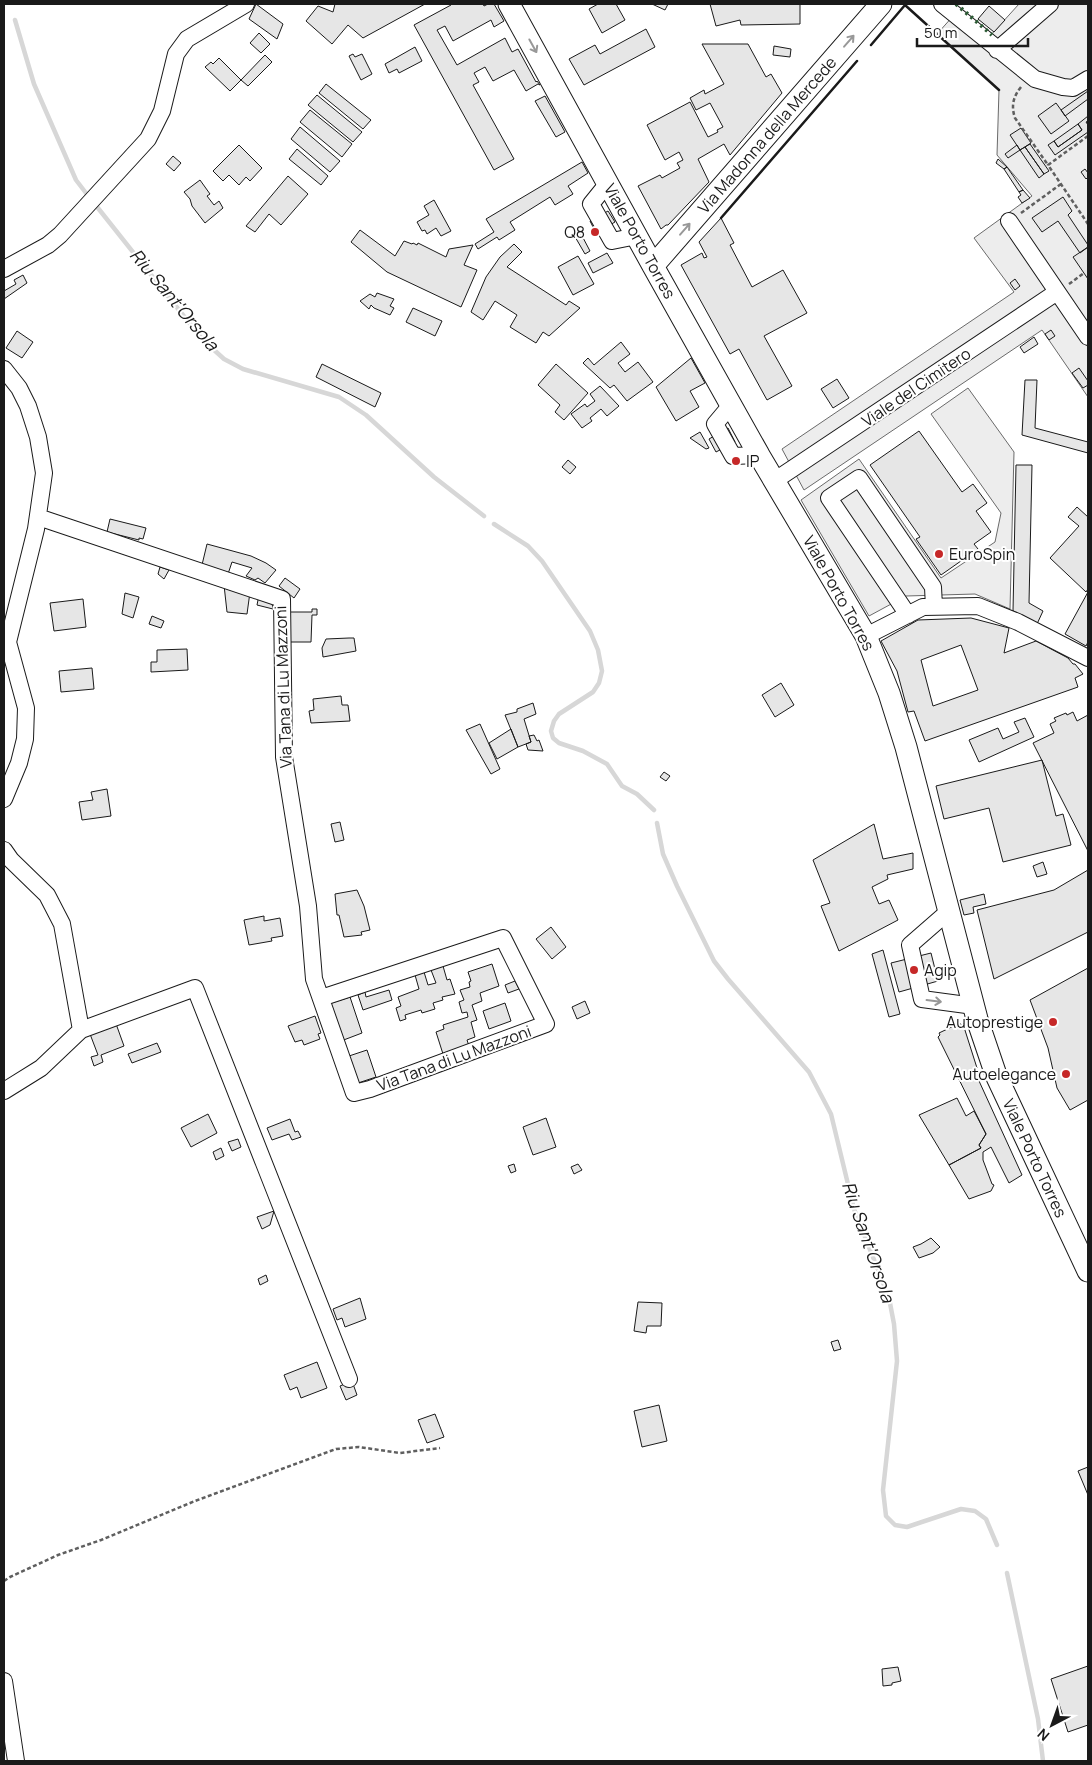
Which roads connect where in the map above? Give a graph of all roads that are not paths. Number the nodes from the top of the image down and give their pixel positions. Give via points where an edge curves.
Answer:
1 (246, 4) edge
2 (509, 4) edge
3 (881, 4) edge
4 (942, 4) edge
5 (1050, 4) edge
6 (997, 50) junction
7 (1088, 79) edge
8 (1009, 221) road end
9 (653, 266) junction
10 (4, 269) edge
11 (1057, 292) junction
12 (1088, 337) edge
13 (4, 369) edge
14 (774, 482) junction
15 (38, 517) junction
16 (934, 607) junction
17 (908, 615) junction
18 (866, 636) junction
19 (1088, 658) edge
20 (4, 799) edge
21 (4, 850) edge
22 (949, 911) junction
23 (321, 998) junction
24 (974, 1006) junction
25 (81, 1030) junction
26 (4, 1091) edge
27 (1084, 1262) edge
28 (1088, 1279) edge
29 (349, 1379) dead end
30 (4, 1681) edge
31 (16, 1761) edge

1 - 10 street via 187,40 176,54 162,111 148,139 60,235
2 -> 9 main road, Viale Porto Torres
9 -> 3 main road, Via Madonna della Mercede
4 - 6 street
5 - 6 street
6 - 7 street via 1040,82 1073,88
8 - 11 street
9 - 14 main road, Viale Porto Torres
11 - 12 street
11 - 14 street, Viale del Cimitero
13 - 15 street via 20,388 38,437 44,473
14 - 18 main road, Viale Porto Torres
15 - 20 street via 8,642 26,708 25,739
15 - 23 street, Via Tana di Lu Mazzoni via 282,599 284,757 308,906 314,979
16 - 17 street
16 - 17 street via 933,587 859,478 830,498
16 - 19 street via 978,606 1018,622
17 - 18 street
18 - 22 main road, Viale Porto Torres via 889,692 906,747
21 - 25 street via 47,895 62,924
22 - 24 main road, Viale Porto Torres
22 -> 24 street via 910,945 922,999
23 - 23 street, Via Tana di Lu Mazzoni via 354,1092 370,1089 546,1024 503,938
24 - 27 main road, Viale Porto Torres via 996,1075
25 - 26 street via 41,1068
25 - 29 street via 195,988
27 - 28 main road, Viale Porto Torres
30 - 31 street

